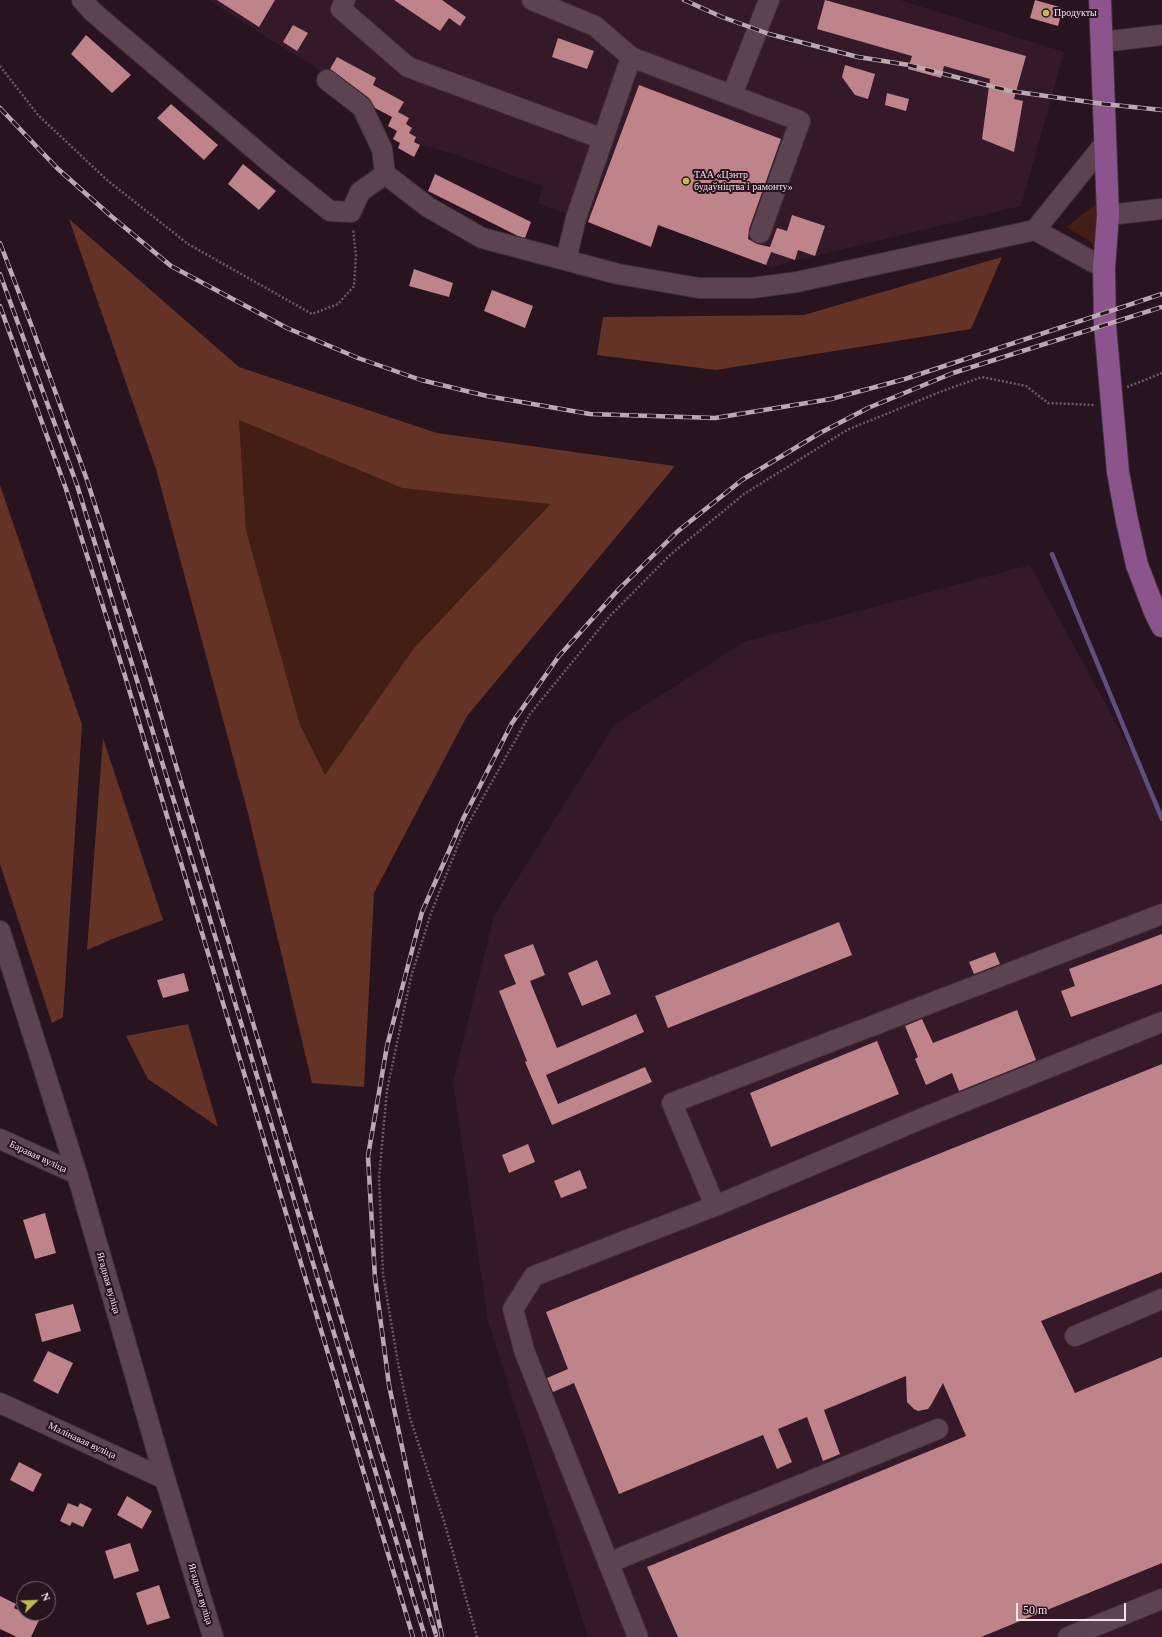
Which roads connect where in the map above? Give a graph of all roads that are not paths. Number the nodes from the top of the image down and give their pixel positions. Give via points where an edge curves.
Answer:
1 (82, 0) edge
2 (345, 0) edge
3 (532, 0) edge
4 (769, 0) edge
5 (1100, 0) edge
6 (1162, 35) edge
7 (1102, 42) junction
8 (631, 57) junction
9 (327, 80) dead end
10 (732, 95) junction
11 (603, 139) junction
12 (1106, 142) junction
13 (385, 174) junction
14 (1162, 208) edge
15 (1108, 216) junction
16 (1035, 230) junction
17 (760, 233) dead end
18 (566, 260) junction
19 (1104, 268) junction
20 (1162, 626) edge
21 (1162, 914) edge
22 (0, 931) edge
23 (1162, 1022) edge
24 (0, 1139) edge
25 (77, 1174) junction
26 (714, 1206) junction
27 (1162, 1299) edge
28 (1075, 1336) dead end
29 (0, 1403) edge
30 (938, 1429) dead end
31 (165, 1479) junction
32 (608, 1563) junction
33 (1162, 1599) edge
34 (213, 1637) edge
35 (638, 1637) edge
36 (1068, 1637) edge

1 - 13 street via 93,12 330,211 351,212 360,192
2 - 11 street via 341,9 408,67
3 - 8 street via 595,26
4 - 10 street
5 - 7 main road
6 - 7 street
7 - 12 main road
8 - 10 street
8 - 11 street
9 - 13 street via 362,107 382,149
10 - 17 street via 800,121
11 - 18 street via 576,218
12 - 15 main road
12 - 16 street
13 - 18 street via 428,207 482,238
14 - 15 street
15 - 19 main road
16 - 18 street via 798,282 752,288 699,288 618,274
16 - 19 street
19 - 20 main road via 1105,324 1118,472 1137,565
21 - 26 street via 672,1103
22 - 25 street, Ягадная вуліца
23 - 26 street via 935,1113
24 - 25 street, Баравая вуліца
25 - 31 street, Ягадная вуліца
26 - 32 street via 534,1276 513,1309 525,1352
27 - 28 street
29 - 31 street, Малінавая вуліца
30 - 32 street
31 - 34 street, Ягадная вуліца
32 - 35 street
33 - 36 street

